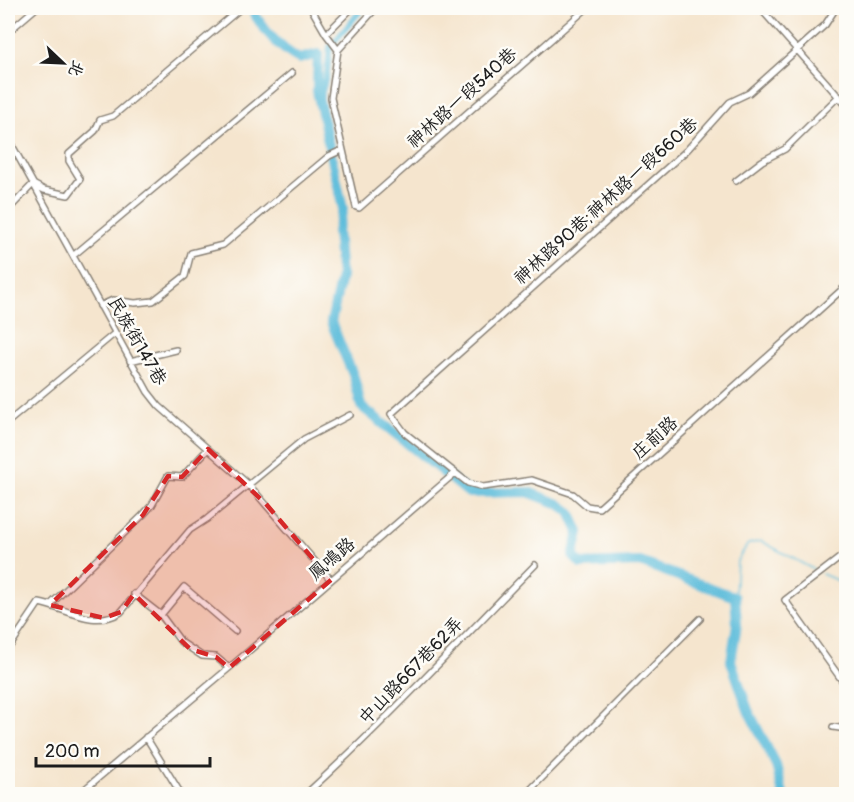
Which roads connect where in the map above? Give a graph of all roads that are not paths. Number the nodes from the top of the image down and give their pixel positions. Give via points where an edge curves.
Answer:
1 (36, 8) edge
2 (241, 8) edge
3 (311, 8) edge
4 (352, 8) edge
5 (376, 8) edge
6 (587, 8) edge
7 (759, 8) edge
8 (836, 8) edge
9 (8, 32) edge
10 (326, 34) junction
11 (797, 49) junction
12 (338, 50) junction
13 (292, 73) dead end
14 (839, 96) junction
15 (846, 105) edge
16 (8, 138) edge
17 (342, 150) junction
18 (736, 182) dead end
19 (33, 184) junction
20 (8, 210) edge
21 (74, 255) junction
22 (846, 286) edge
23 (100, 306) junction
24 (114, 334) junction
25 (176, 350) dead end
26 (130, 361) junction
27 (350, 415) dead end
28 (8, 422) edge
29 (208, 449) junction
30 (455, 473) junction
31 (249, 485) junction
32 (846, 553) edge
33 (535, 565) dead end
34 (330, 580) junction
35 (134, 594) junction
36 (50, 605) junction
37 (161, 615) junction
38 (700, 619) dead end
39 (236, 631) dead end
40 (8, 650) edge
41 (229, 668) junction
42 (846, 686) edge
43 (833, 727) dead end
44 (846, 729) edge
45 (146, 737) junction
46 (79, 795) edge
47 (181, 795) edge
48 (306, 795) edge
49 (526, 795) edge

1 - 9 street
2 - 19 street via 113,116 100,120 95,131 69,154 80,179 72,192 68,195
3 - 10 street
4 - 10 street
5 - 12 street
6 - 17 street, 神林路一段540巷 via 365,205 356,207
7 - 11 street
8 - 11 street, 神林路90巷;神林路一段660巷 via 825,25
10 - 12 street
11 - 14 street
11 - 30 street, 神林路90巷;神林路一段660巷 via 749,93 730,102 687,150 391,414 405,433
12 - 17 street via 331,98
13 - 21 street
14 - 15 street
14 - 18 street via 785,149
16 - 19 street, 民族街147巷
17 - 23 street via 329,156 223,245 191,253 185,276 153,302 113,300
19 - 20 street
19 - 21 street, 民族街147巷
21 - 23 street, 民族街147巷
22 - 30 street, 庄前路 via 599,508 532,480 483,487 468,483
23 - 24 street, 民族街147巷
24 - 26 street, 民族街147巷
24 - 28 street
25 - 26 street
26 - 29 street, 民族街147巷 via 159,406
27 - 31 street via 304,439
29 - 31 street, 民族街147巷
29 - 36 street via 182,477 168,476 147,510
30 - 34 street, 鳳鳴路
31 - 34 street, 民族街147巷
31 - 35 street via 190,530
32 - 42 street via 785,600
33 - 48 street, 中山路667巷62弄
34 - 41 street, 鳳鳴路
35 - 36 street via 120,612 104,618 87,618
35 - 37 street
36 - 40 street via 39,603
37 - 39 street via 184,587
37 - 41 street via 181,642 202,656 216,657
38 - 49 street
41 - 45 street, 鳳鳴路
43 - 44 street
45 - 46 street, 鳳鳴路
45 - 47 street

